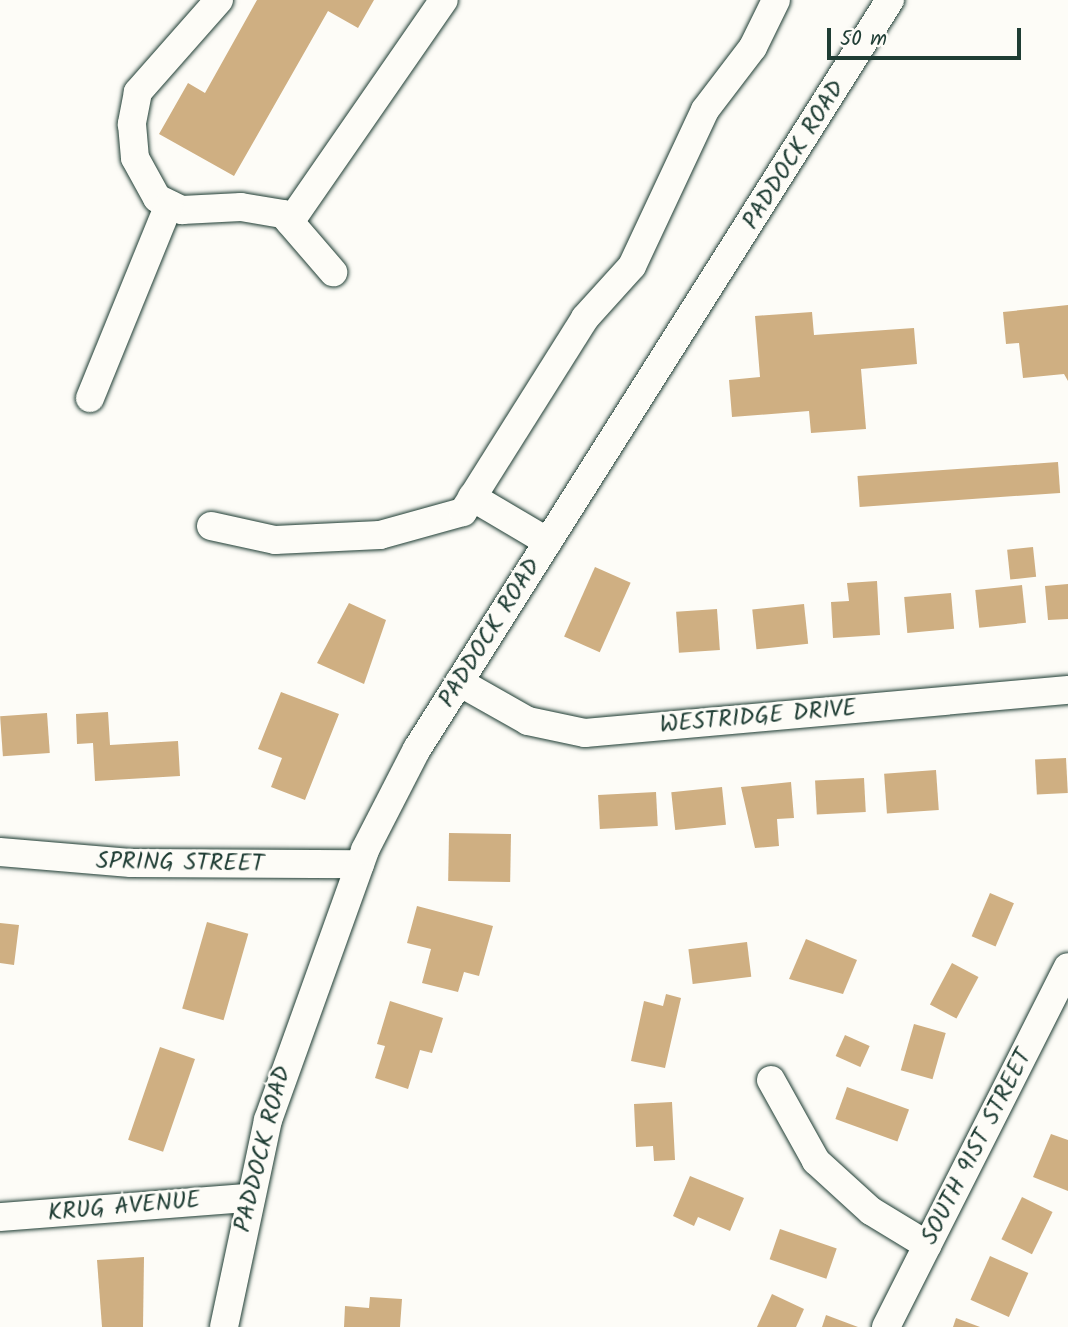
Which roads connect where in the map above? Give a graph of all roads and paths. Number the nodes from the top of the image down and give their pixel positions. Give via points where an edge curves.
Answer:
1 (219, 0) edge
2 (444, 0) edge
3 (776, 0) edge
4 (890, 0) edge
5 (169, 204) junction
6 (290, 222) junction
7 (333, 272) dead end
8 (90, 398) dead end
9 (472, 497) junction
10 (211, 526) dead end
11 (548, 542) junction
12 (459, 682) junction
13 (1068, 690) edge
14 (0, 852) edge
15 (360, 864) junction
16 (1068, 967) edge
17 (771, 1080) dead end
18 (248, 1198) junction
19 (0, 1217) edge
20 (927, 1245) junction
21 (223, 1327) edge
22 (886, 1327) edge

1 - 5 street via 138,92 132,124 135,158 157,198
2 - 6 street
3 - 9 street via 752,47 705,110 632,266 585,318
4 - 11 street, PADDOCK ROAD
5 - 6 street via 182,210 241,207
5 - 8 street
6 - 7 street
9 - 10 street via 463,512 380,535 275,540
9 - 11 street
11 - 12 street, PADDOCK ROAD
12 - 13 street, WESTRIDGE DRIVE via 528,721 585,733
12 - 15 street, PADDOCK ROAD via 416,749
14 - 15 street, SPRING STREET via 131,863
15 - 18 street, PADDOCK ROAD via 291,1045
16 - 20 street, SOUTH 91ST STREET
17 - 20 street via 816,1161 872,1212
18 - 19 street, KRUG AVENUE
18 - 21 street, PADDOCK ROAD
20 - 22 street, SOUTH 91ST STREET

